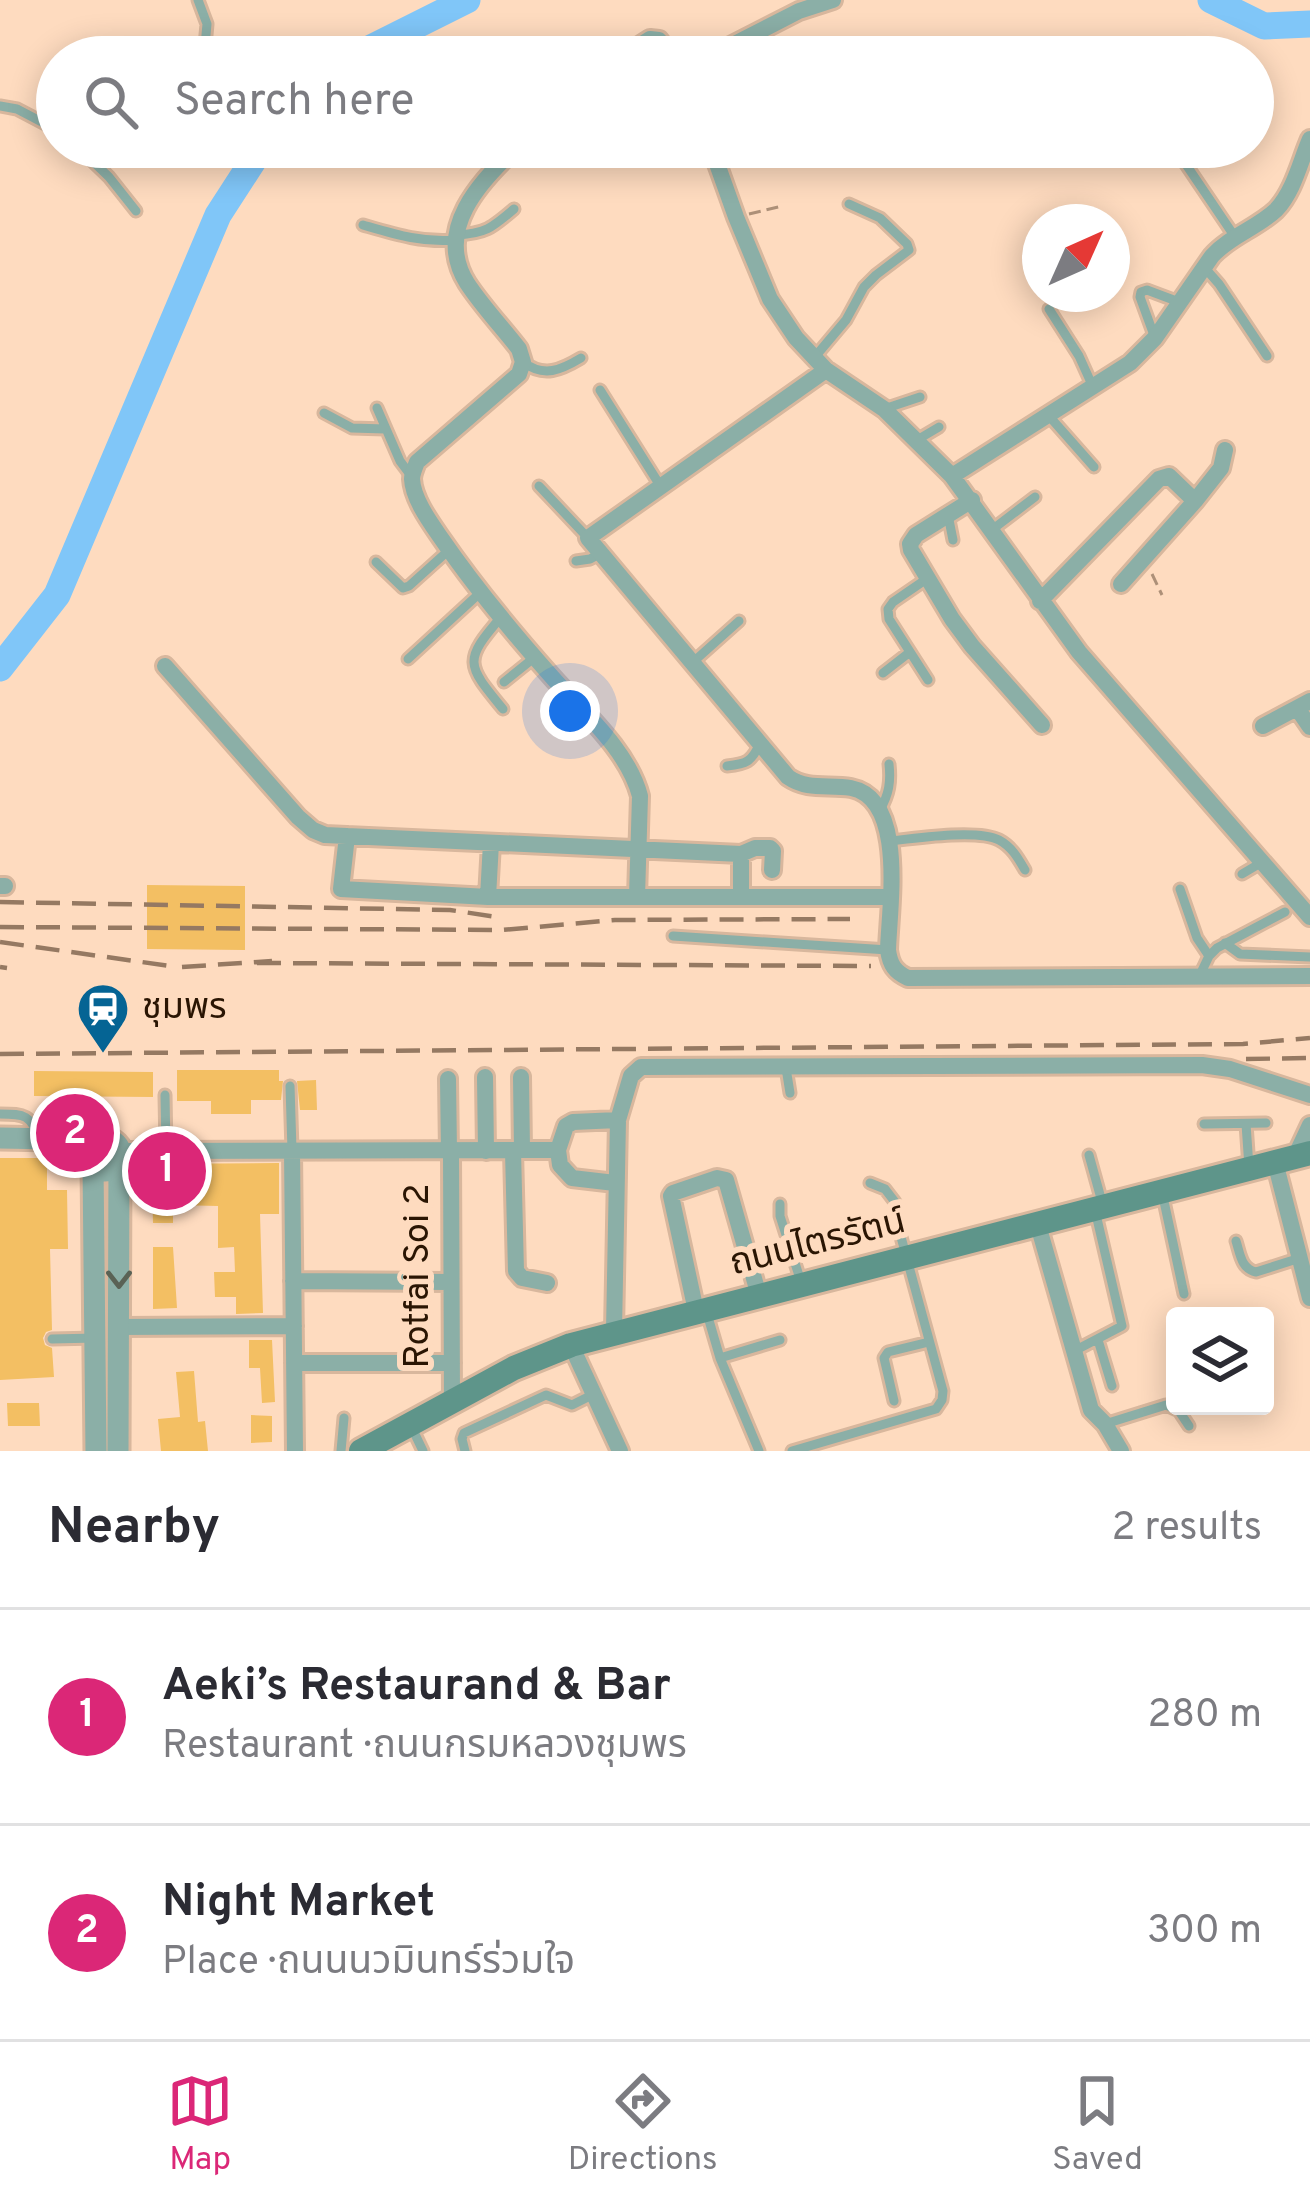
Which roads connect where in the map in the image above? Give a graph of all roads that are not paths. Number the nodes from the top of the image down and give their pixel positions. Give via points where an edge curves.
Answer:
1 (198, 0) edge
2 (833, 0) edge
3 (206, 36) edge
4 (751, 36) edge
5 (0, 106) edge
6 (36, 119) edge
7 (1310, 139) edge
8 (100, 168) edge
9 (494, 168) edge
10 (718, 168) edge
11 (1189, 168) edge
12 (849, 204) dead end
13 (514, 209) dead end
14 (136, 211) dead end
15 (363, 225) dead end
16 (455, 237) junction
17 (1235, 237) junction
18 (1204, 266) junction
19 (1179, 302) junction
20 (1051, 312) edge
21 (1155, 338) junction
22 (1267, 356) dead end
23 (581, 358) dead end
24 (524, 362) junction
25 (820, 364) junction
26 (1093, 387) junction
27 (600, 390) dead end
28 (920, 397) dead end
29 (377, 408) dead end
30 (884, 409) junction
31 (324, 412) dead end
32 (1049, 416) junction
33 (940, 427) dead end
34 (385, 429) junction
35 (917, 440) junction
36 (1225, 450) dead end
37 (1094, 467) dead end
38 (952, 476) junction
39 (412, 477) junction
40 (539, 486) dead end
41 (662, 488) junction
42 (1035, 497) dead end
43 (972, 500) junction
44 (1195, 501) junction
45 (948, 515) junction
46 (993, 529) junction
47 (588, 538) junction
48 (953, 540) dead end
49 (449, 550) junction
50 (601, 553) junction
51 (576, 561) dead end
52 (376, 562) dead end
53 (928, 578) junction
54 (1121, 584) dead end
55 (482, 591) junction
56 (1040, 601) junction
57 (502, 616) junction
58 (739, 622) dead end
59 (910, 652) junction
60 (535, 657) junction
61 (408, 659) dead end
62 (692, 663) junction
63 (165, 666) dead end
64 (883, 673) dead end
65 (928, 680) dead end
66 (505, 682) dead end
67 (1304, 704) edge
68 (503, 710) dead end
69 (1042, 725) dead end
70 (1263, 726) dead end
71 (1310, 727) edge
72 (760, 743) junction
73 (889, 764) dead end
74 (727, 766) dead end
75 (880, 810) junction
76 (347, 836) junction
77 (890, 841) junction
78 (491, 844) junction
79 (637, 851) junction
80 (741, 854) junction
81 (1264, 861) junction
82 (772, 870) dead end
83 (1024, 870) dead end
84 (1242, 874) dead end
85 (1180, 889) dead end
86 (488, 897) junction
87 (637, 897) junction
88 (741, 897) junction
89 (890, 897) junction
90 (1285, 912) dead end
91 (1309, 912) edge
92 (673, 936) dead end
93 (1225, 943) junction
94 (888, 950) junction
95 (1209, 956) junction
96 (1310, 957) edge
97 (1310, 976) edge
98 (1199, 977) junction
99 (786, 1068) junction
100 (485, 1077) dead end
101 (521, 1077) dead end
102 (448, 1079) dead end
103 (290, 1086) dead end
104 (165, 1094) dead end
105 (790, 1094) dead end
106 (1310, 1095) edge
107 (0, 1114) edge
108 (617, 1120) junction
109 (1266, 1123) dead end
110 (1204, 1124) dead end
111 (1246, 1124) junction
112 (1310, 1125) edge
113 (0, 1138) edge
114 (41, 1139) junction
115 (166, 1150) junction
116 (292, 1150) junction
117 (518, 1150) junction
118 (558, 1150) junction
119 (486, 1151) junction
120 (450, 1152) junction
121 (1089, 1155) dead end
122 (92, 1157) junction
123 (120, 1157) junction
124 (1294, 1157) edge
125 (1250, 1169) junction
126 (870, 1183) dead end
127 (615, 1184) junction
128 (1162, 1192) junction
129 (895, 1202) dead end
130 (780, 1204) dead end
131 (1099, 1209) junction
132 (1038, 1225) junction
133 (1236, 1240) dead end
134 (903, 1248) junction
135 (1300, 1258) junction
136 (293, 1281) junction
137 (452, 1282) junction
138 (547, 1283) dead end
139 (802, 1285) junction
140 (1184, 1294) dead end
141 (758, 1297) junction
142 (1310, 1298) edge
143 (701, 1310) junction
144 (293, 1326) junction
145 (103, 1330) junction
146 (614, 1331) junction
147 (52, 1339) dead end
148 (780, 1340) dead end
149 (1097, 1340) junction
150 (929, 1342) junction
151 (571, 1345) junction
152 (1076, 1350) junction
153 (721, 1358) junction
154 (294, 1363) junction
155 (452, 1364) junction
156 (1112, 1386) dead end
157 (594, 1394) junction
158 (452, 1400) junction
159 (894, 1401) dead end
160 (344, 1418) dead end
161 (410, 1423) junction
162 (1105, 1424) junction
163 (1190, 1426) dead end
164 (107, 1447) edge
165 (295, 1451) edge
166 (341, 1451) edge
167 (361, 1451) edge
168 (423, 1451) edge
169 (465, 1451) edge
170 (620, 1451) edge
171 (759, 1451) edge
172 (792, 1451) edge
173 (1120, 1451) edge

1 - 3 lane
2 - 4 street
5 - 6 lane
7 - 17 street via 1274,212
8 - 14 lane
9 - 16 street
10 - 25 street via 770,299
11 - 17 lane
12 - 25 lane via 880,218 909,250 864,287
13 - 16 lane via 493,228
15 - 16 lane via 435,242
16 - 24 street via 467,282
17 - 18 street
18 - 19 street
18 - 22 lane
19 - 21 street
19 - 21 lane via 1142,292
20 - 26 lane
21 - 26 street
23 - 24 lane via 548,372
24 - 39 street via 417,461
25 - 30 street
25 - 41 street
26 - 32 street
27 - 41 lane
28 - 30 lane
29 - 34 lane
30 - 35 street
31 - 34 lane via 352,428
32 - 37 lane
32 - 38 street
33 - 35 lane
34 - 39 lane
35 - 38 street
36 - 44 street
38 - 43 street
39 - 49 street
40 - 47 lane
41 - 47 street
42 - 46 lane
43 - 45 street
43 - 46 street
44 - 54 street
44 - 56 street via 1164,476
45 - 48 lane
45 - 53 street via 910,544
46 - 56 street
47 - 50 street
49 - 52 lane via 403,588
49 - 55 street
50 - 51 lane
50 - 62 street
53 - 59 lane via 888,609
53 - 69 street via 972,646
55 - 57 street
55 - 61 lane
56 - 81 street
57 - 60 street
57 - 68 lane via 473,656
58 - 62 lane
59 - 64 lane
59 - 65 lane
60 - 66 lane
60 - 79 street via 637,783
62 - 72 street
63 - 76 street via 298,817 325,835
67 - 70 street
67 - 71 street
72 - 74 lane via 751,760
72 - 75 street via 795,782 850,788
73 - 75 lane
75 - 77 street
76 - 78 street
76 - 86 street via 341,889
77 - 83 lane via 996,838
77 - 89 street
78 - 79 street
78 - 86 street
79 - 80 street
79 - 87 street
80 - 82 street via 770,848
80 - 88 street
81 - 84 lane
81 - 91 street
85 - 95 lane
86 - 87 street
87 - 88 street
88 - 89 street
89 - 94 street
90 - 93 lane
92 - 94 lane
93 - 95 lane
93 - 96 lane via 1240,954
94 - 98 street via 896,973 908,978
95 - 98 lane
97 - 98 street
99 - 105 lane
99 - 106 street via 1202,1065
99 - 108 street via 641,1067
100 - 119 street
101 - 117 street
102 - 120 street, Rotfai Soi 2
103 - 116 lane
104 - 115 lane
107 - 114 lane via 22,1114
108 - 118 street via 573,1121
108 - 127 street
109 - 111 lane
110 - 111 lane
111 - 125 lane
112 - 124 street
113 - 114 street
114 - 122 street
115 - 116 street
115 - 123 street
116 - 120 street
116 - 136 street
117 - 118 street
117 - 119 street
117 - 138 street via 516,1271
118 - 127 street via 572,1178
119 - 120 street
120 - 137 street, Rotfai Soi 2
121 - 131 lane
122 - 123 street via 107,1171
122 - 145 street
123 -> 145 street
124 - 125 main road, ถนนไตรรัตน์
124 - 135 street
125 - 128 main road, ถนนไตรรัตน์
126 - 129 lane
127 - 146 street
128 - 131 main road, ถนนไตรรัตน์
128 - 140 lane
130 - 139 lane
131 - 132 main road, ถนนไตรรัตน์
131 - 149 lane via 1122,1326
132 - 134 main road, ถนนไตรรัตน์
132 - 152 street
133 - 135 lane via 1244,1265 1256,1272
134 - 139 main road, ถนนไตรรัตน์
134 - 150 lane
135 - 142 street
136 - 137 street
136 - 144 street
137 - 155 street, Rotfai Soi 2
139 - 141 main road, ถนนไตรรัตน์
141 - 143 main road, ถนนไตรรัตน์
141 - 143 street via 726,1180 717,1178 670,1196
143 - 146 main road, ถนนไตรรัตน์
143 - 153 lane
144 - 145 street
144 - 154 street
145 - 147 lane
145 - 164 street
146 - 151 main road, ถนนไตรรัตน์
148 - 153 lane
149 - 152 lane
149 - 156 lane
150 - 159 lane via 884,1358
150 - 172 lane via 943,1391 936,1409
151 - 157 street
151 - 158 main road, ถนนไตรรัตน์
152 - 162 street via 1091,1410
153 - 171 lane
154 - 155 street
154 - 165 street
155 - 158 street, Rotfai Soi 2
157 - 169 lane via 572,1405 546,1395 464,1433
157 - 170 street
158 - 161 main road, ถนนไตรรัตน์
160 - 166 lane
161 - 167 main road, ถนนไตรรัตน์
161 - 168 lane
162 - 163 lane via 1166,1406
162 - 173 street

